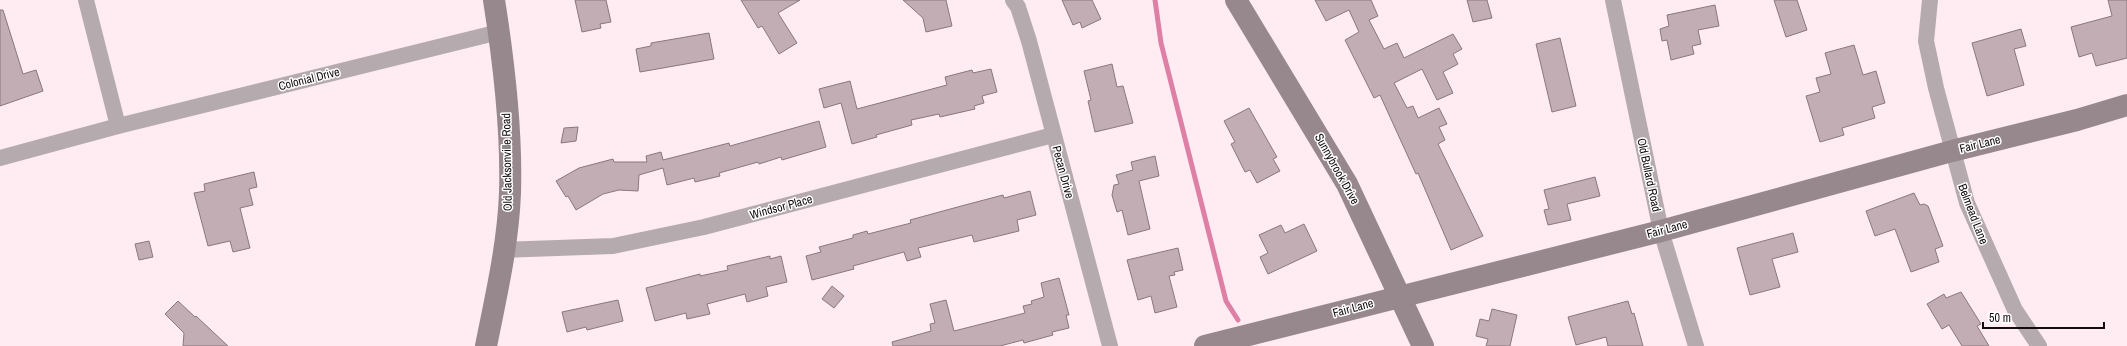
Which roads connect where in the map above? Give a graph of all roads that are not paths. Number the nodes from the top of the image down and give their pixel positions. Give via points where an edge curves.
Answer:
1 (86, 0) edge
2 (494, 0) edge
3 (1013, 0) edge
4 (1236, 0) edge
5 (1613, 0) edge
6 (1930, 0) edge
7 (499, 32) junction
8 (2127, 105) edge
9 (118, 126) junction
10 (1053, 135) junction
11 (1952, 151) junction
12 (0, 158) edge
13 (1661, 231) junction
14 (504, 250) junction
15 (1400, 295) junction
16 (486, 346) edge
17 (1110, 346) edge
18 (1205, 346) edge
19 (1423, 346) edge
20 (1696, 346) edge
21 (2040, 346) edge

1 - 9 street
2 - 7 street, Old Jacksonville Road
3 - 10 street, Pecan Drive via 1018,7 1029,41
4 - 15 street, Sunnybrook Drive via 1347,184
5 - 13 street, Old Bullard Road
6 - 11 street, Belmead Lane via 1926,41
7 - 9 street, Colonial Drive
7 - 14 street, Old Jacksonville Road via 507,116 510,193
8 - 11 street, Fair Lane
9 - 12 street, Colonial Drive
10 - 14 street, Windsor Place via 704,227 614,246
10 - 17 street, Pecan Drive
11 - 13 street, Fair Lane
11 - 21 street, Belmead Lane via 1967,203 1984,243 2015,310
13 - 15 street, Fair Lane
13 - 20 street, Old Bullard Road
14 - 16 street, Old Jacksonville Road
15 - 18 street, Fair Lane
15 - 19 street, Sunnybrook Drive

